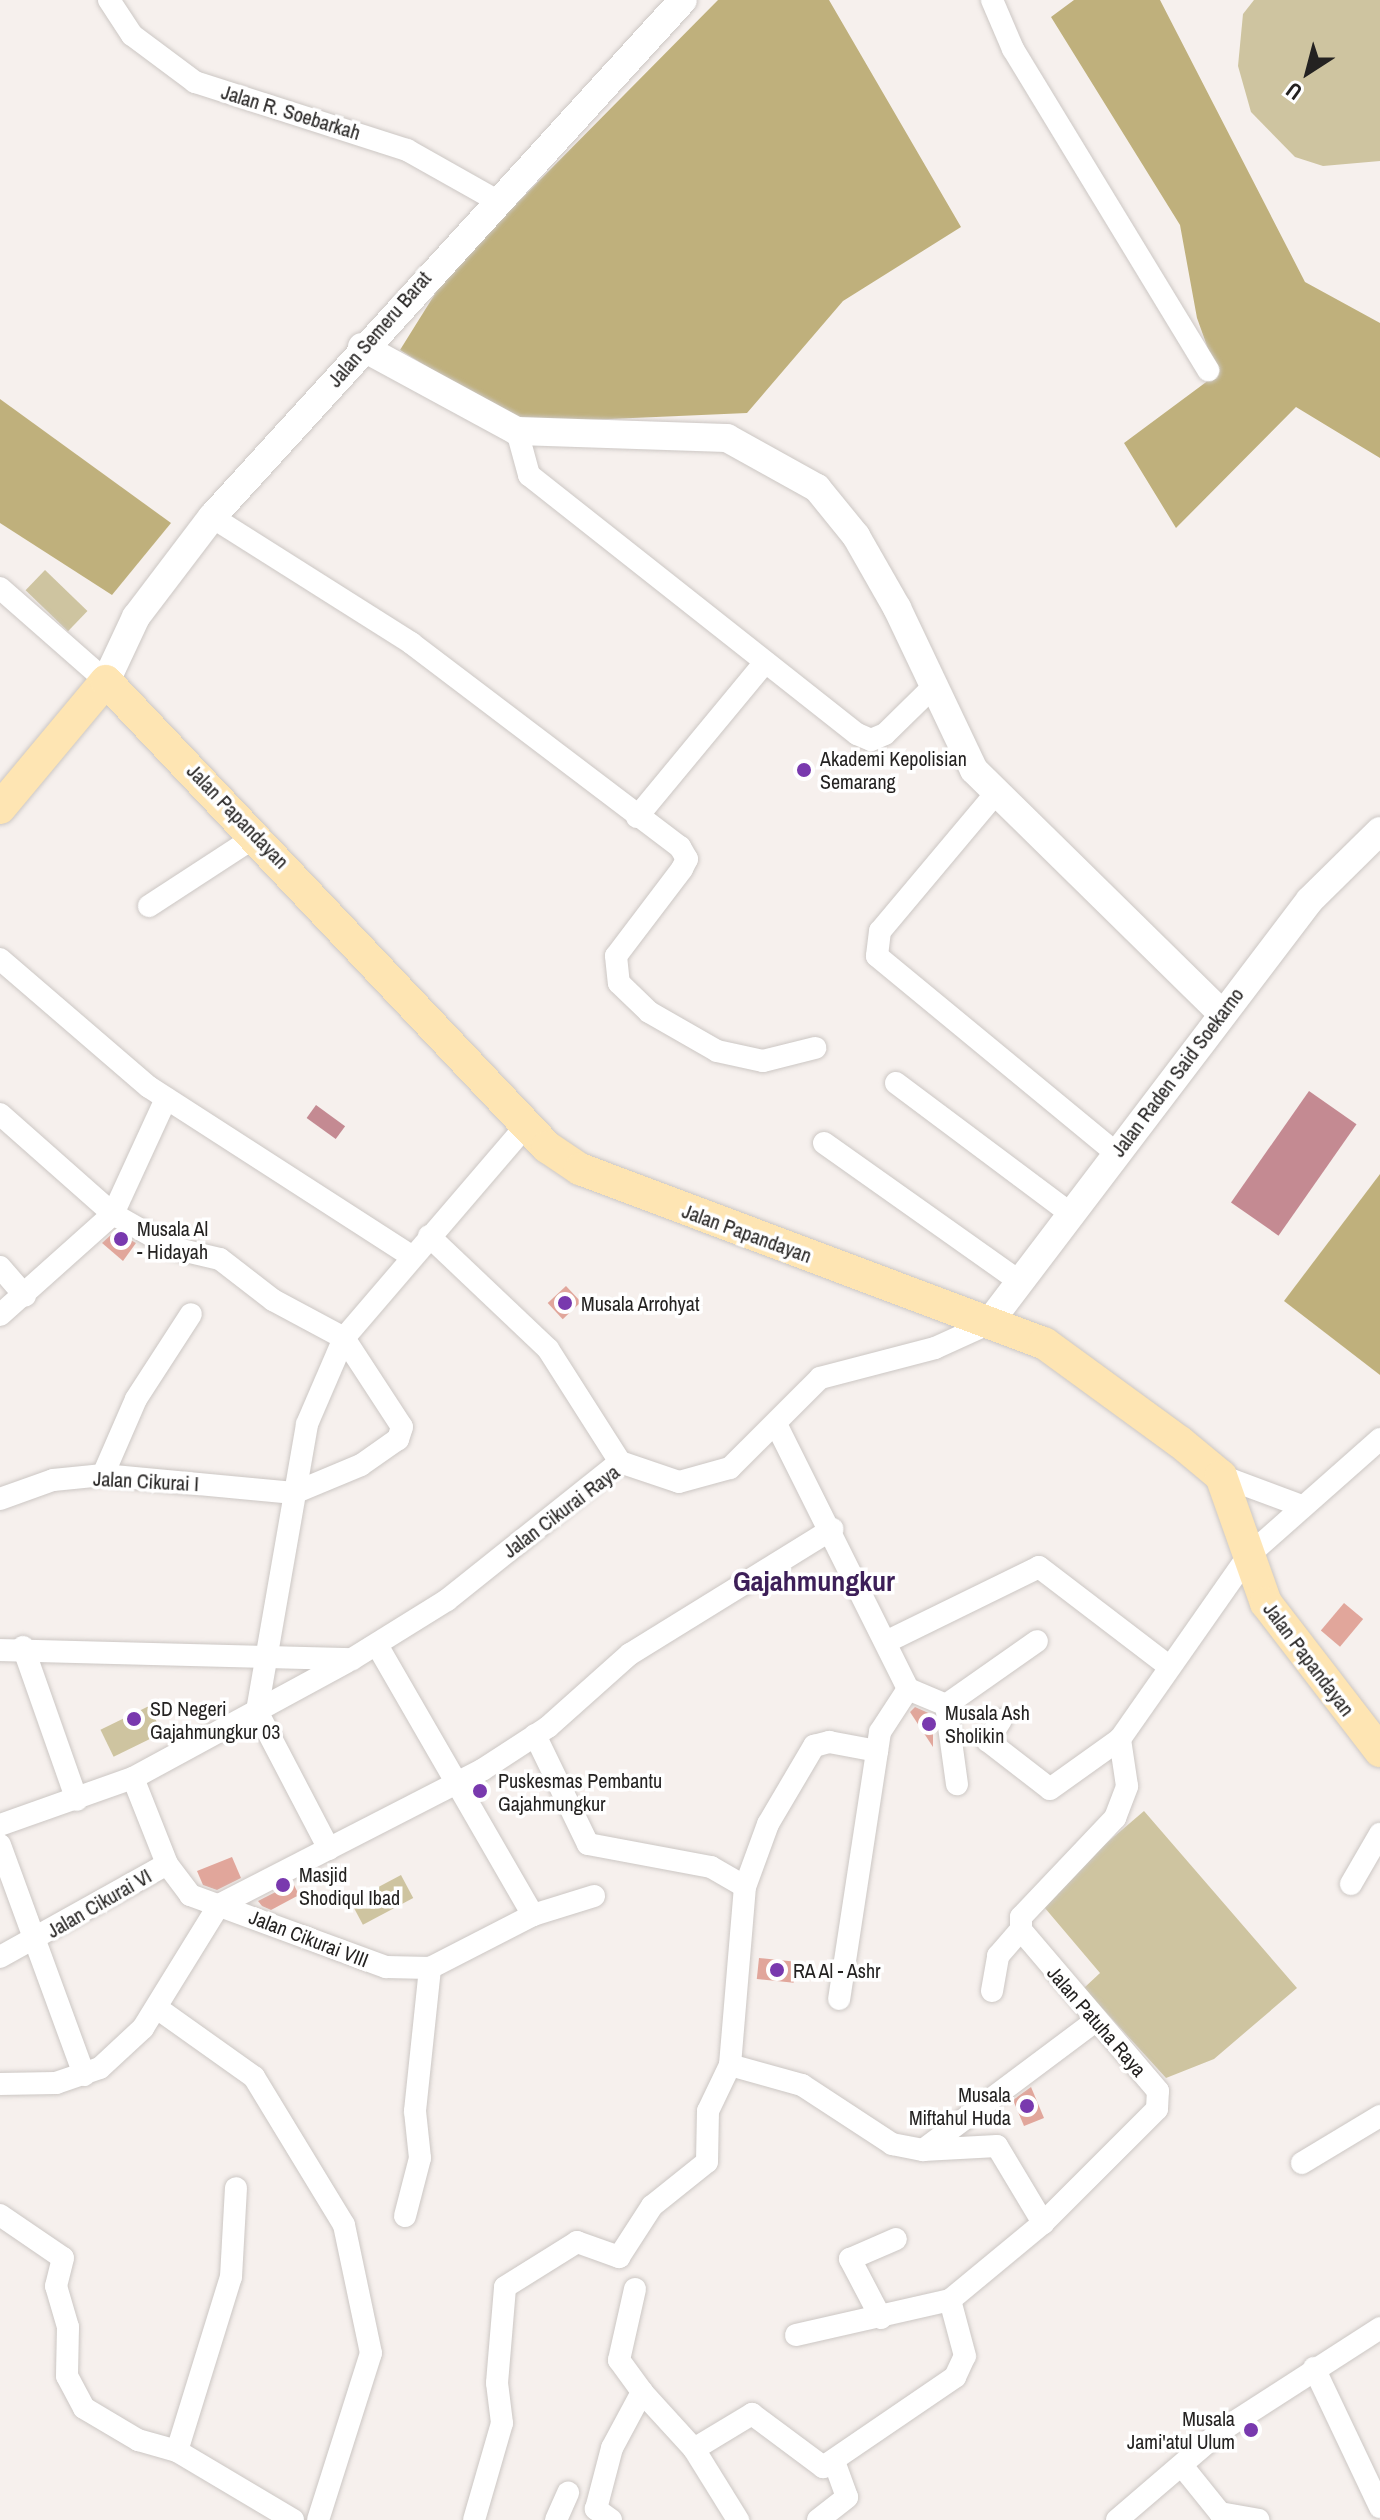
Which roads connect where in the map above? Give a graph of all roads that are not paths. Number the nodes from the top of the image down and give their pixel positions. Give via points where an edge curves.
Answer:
1 (109, 0) edge
2 (683, 0) edge
3 (992, 0) edge
4 (494, 199) junction
5 (362, 347) junction
6 (1208, 370) dead end
7 (517, 431) junction
8 (212, 517) junction
9 (0, 588) edge
10 (765, 662) junction
11 (106, 681) junction
12 (931, 689) junction
13 (996, 793) junction
14 (0, 808) edge
15 (637, 817) junction
16 (1380, 831) edge
17 (258, 835) junction
18 (149, 906) dead end
19 (0, 959) edge
20 (1221, 1013) junction
21 (815, 1048) dead end
22 (896, 1083) dead end
23 (166, 1099) junction
24 (0, 1114) edge
25 (524, 1128) junction
26 (824, 1143) dead end
27 (1115, 1152) junction
28 (113, 1214) junction
29 (1071, 1214) junction
30 (429, 1236) junction
31 (410, 1255) junction
32 (0, 1267) edge
33 (1019, 1281) junction
34 (25, 1296) junction
35 (191, 1314) dead end
36 (0, 1315) edge
37 (988, 1324) junction
38 (344, 1338) junction
39 (777, 1426) junction
40 (1380, 1439) edge
41 (620, 1462) junction
42 (103, 1475) junction
43 (1221, 1476) junction
44 (294, 1493) junction
45 (0, 1499) edge
46 (1299, 1505) junction
47 (832, 1529) junction
48 (1249, 1555) junction
49 (888, 1641) junction
50 (1037, 1641) dead end
51 (377, 1645) junction
52 (23, 1647) junction
53 (0, 1650) edge
54 (352, 1659) junction
55 (261, 1660) junction
56 (1167, 1665) junction
57 (908, 1689) junction
58 (946, 1705) junction
59 (257, 1711) junction
60 (1001, 1720) dead end
61 (535, 1735) junction
62 (1120, 1739) junction
63 (877, 1751) junction
64 (1380, 1751) edge
65 (133, 1778) junction
66 (460, 1781) junction
67 (957, 1784) dead end
68 (77, 1800) junction
69 (0, 1825) edge
70 (1380, 1834) edge
71 (0, 1845) edge
72 (329, 1849) junction
73 (167, 1864) junction
74 (1351, 1884) dead end
75 (745, 1887) junction
76 (594, 1896) dead end
77 (219, 1905) junction
78 (533, 1915) junction
79 (1021, 1930) junction
80 (31, 1941) junction
81 (0, 1957) edge
82 (430, 1968) junction
83 (992, 1991) dead end
84 (839, 1999) dead end
85 (157, 2008) junction
86 (1094, 2022) junction
87 (730, 2065) junction
88 (84, 2075) junction
89 (0, 2084) edge
90 (1380, 2116) edge
91 (923, 2150) junction
92 (1302, 2163) dead end
93 (236, 2188) dead end
94 (0, 2215) edge
95 (405, 2216) dead end
96 (1043, 2223) junction
97 (896, 2239) dead end
98 (635, 2289) dead end
99 (950, 2300) junction
100 (881, 2318) junction
101 (1380, 2328) edge
102 (796, 2335) dead end
103 (1314, 2368) junction
104 (642, 2392) junction
105 (694, 2449) junction
106 (177, 2451) junction
107 (834, 2462) junction
108 (1183, 2467) junction
109 (568, 2493) dead end
110 (1380, 2507) edge
111 (293, 2520) edge
112 (318, 2520) edge
113 (474, 2520) edge
114 (556, 2520) edge
115 (611, 2520) edge
116 (738, 2520) edge
117 (818, 2520) edge
118 (1117, 2520) edge
119 (1258, 2520) edge

1 - 4 street, Jalan R. Soebarkah via 132,35 195,82 407,150
2 - 4 street, Jalan Semeru Barat
3 - 6 street via 1013,49
4 - 5 street, Jalan Semeru Barat
5 - 7 street
5 - 8 street, Jalan Semeru Barat
7 - 10 street via 529,475
7 - 12 street via 684,431 727,438 776,461 817,488 856,536
8 - 11 street, Jalan Semeru Barat via 136,617
8 - 15 street via 411,643
9 - 11 street, Jalan Papandayan
10 - 12 street via 871,740
10 - 15 street
11 - 14 main road
11 - 17 main road, Jalan Papandayan
12 - 13 street via 974,770
13 - 20 street
13 - 27 street via 880,931 877,956
15 - 21 street via 687,859 622,940 619,983 649,1012 717,1051 763,1061
16 - 20 street, Jalan Raden Said Soekarno via 1323,885
17 - 18 street
17 - 25 main road, Jalan Papandayan
19 - 23 street
20 - 27 street, Jalan Raden Said Soekarno
22 - 29 street
23 - 28 street
23 - 31 street
24 - 28 street
25 - 30 street
25 - 37 main road, Jalan Papandayan via 580,1169
26 - 33 street
27 - 29 street, Jalan Raden Said Soekarno
28 - 34 street
28 - 38 street via 173,1248 220,1259 273,1300
29 - 33 street, Jalan Raden Said Soekarno
30 - 31 street
30 - 41 street via 548,1349
31 - 38 street
32 - 34 street
33 - 37 street, Jalan Raden Said Soekarno
34 - 36 street
35 - 42 street via 136,1399
37 - 39 street, Jalan Cikurai Raya via 935,1348 820,1378
37 - 43 main road, Jalan Papandayan via 1044,1343
38 - 44 street via 319,1385
38 - 44 street via 402,1433 361,1465
39 - 41 street, Jalan Cikurai Raya via 730,1468 679,1482
39 - 47 street
40 - 46 street
41 - 51 street, Jalan Cikurai Raya via 447,1600
42 - 44 street, Jalan Cikurai I
42 - 45 street, Jalan Cikurai I via 53,1480
43 - 46 street
43 - 48 main road, Jalan Papandayan
44 - 55 street
46 - 48 street
47 - 49 street
47 - 61 street via 630,1654
48 - 56 street
48 - 64 main road, Jalan Papandayan via 1266,1603
49 - 56 street via 1039,1567
49 - 57 street
50 - 58 street
51 - 54 street, Jalan Cikurai Raya
51 - 66 street
52 - 53 street, Jalan Cikurai Raya
52 - 55 street, Jalan Cikurai Raya
52 - 68 street
54 - 55 street, Jalan Cikurai Raya
54 - 59 street, Jalan Cikurai Raya
55 - 59 street
56 - 62 street
57 - 58 street
57 - 63 street via 887,1714
58 - 67 street
59 - 65 street, Jalan Cikurai Raya
59 - 72 street
60 - 62 street via 988,1741 1050,1789
61 - 66 street
61 - 75 street via 588,1844 711,1867
62 - 79 street via 1125,1800 1027,1904
63 - 75 street via 814,1746 768,1824
63 - 84 street
65 - 68 street, Jalan Cikurai Raya
65 - 73 street, Jalan Cikurai VIII
66 - 72 street
66 - 78 street
68 - 69 street, Jalan Cikurai Raya
70 - 74 street
71 - 80 street, Jalan Cikurai VI
72 - 77 street
73 - 77 street, Jalan Cikurai VIII via 190,1895
73 - 80 street, Jalan Cikurai VI
75 - 87 street
76 - 78 street
77 - 82 street, Jalan Cikurai VIII via 361,1960
77 - 85 street
78 - 82 street
79 - 83 street via 998,1956
79 - 86 street, Jalan Patuha Raya
80 - 81 street, Jalan Cikurai VI
80 - 88 street, Jalan Cikurai VI
82 - 95 street via 415,2111 420,2158
85 - 88 street via 126,2046
85 - 112 street via 254,2077 344,2225 371,2353
86 - 91 street
86 - 96 street, Jalan Patuha Raya via 1160,2099
87 - 91 street via 802,2085 892,2144
87 - 113 street via 708,2111 707,2162 652,2206 619,2257 577,2242 505,2287 502,2423
88 - 89 street via 29,2087
90 - 92 street
91 - 96 street via 997,2146
93 - 106 street via 231,2277
94 - 106 street via 63,2258 56,2286 68,2327 67,2376 84,2408 138,2440
96 - 99 street, Jalan Patuha Raya
97 - 100 street via 850,2259
98 - 104 street via 619,2360
99 - 100 street
99 - 107 street via 965,2356 955,2377
100 - 102 street
101 - 103 street
103 - 108 street via 1222,2430
103 - 110 street
104 - 105 street
104 - 115 street via 612,2448 596,2509
105 - 107 street via 752,2414 816,2465
105 - 116 street
106 - 111 street
107 - 117 street via 847,2497
108 - 118 street
108 - 119 street via 1220,2513
109 - 114 street

